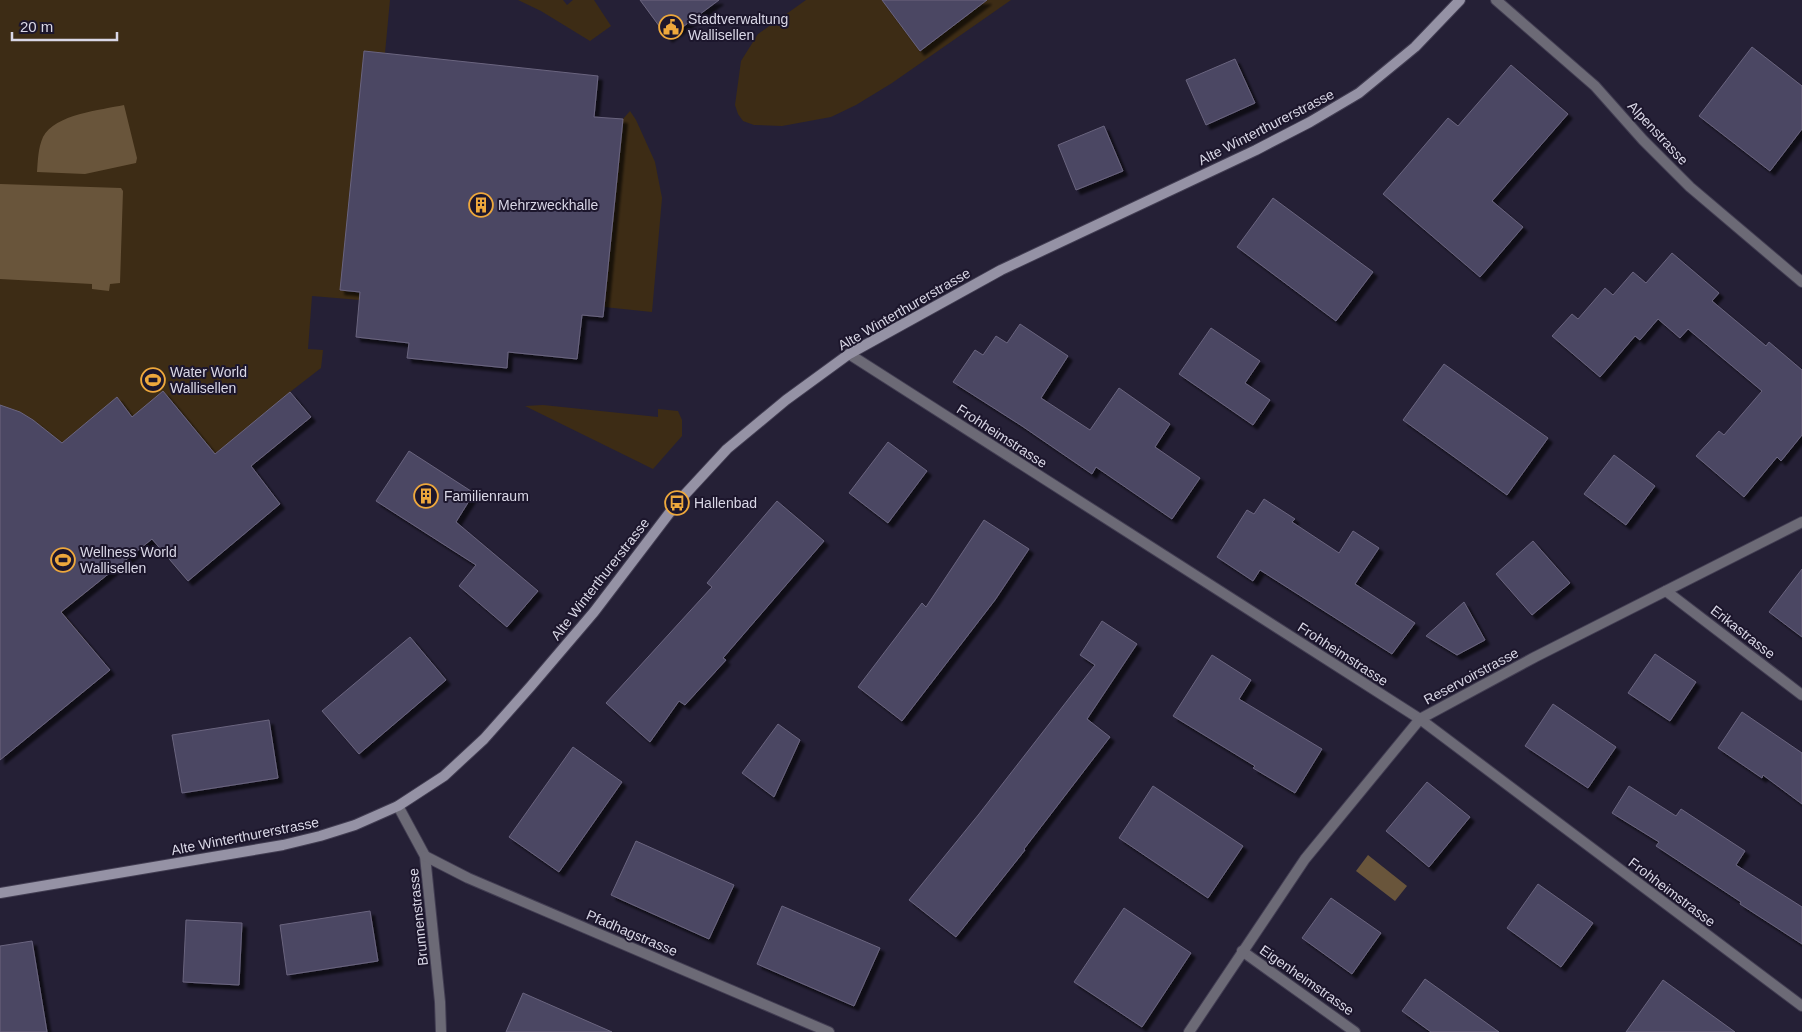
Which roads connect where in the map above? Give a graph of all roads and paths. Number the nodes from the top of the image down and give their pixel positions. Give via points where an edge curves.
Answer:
1 (1460, 0) edge
2 (1496, 0) edge
3 (1802, 282) edge
4 (849, 354) junction
5 (1802, 522) edge
6 (1666, 591) junction
7 (1802, 695) edge
8 (1420, 719) junction
9 (398, 806) junction
10 (425, 856) junction
11 (0, 893) edge
12 (1242, 951) junction
13 (1802, 1006) edge
14 (441, 1032) edge
15 (829, 1032) edge
16 (1190, 1032) edge
17 (1356, 1032) edge

1 - 4 main road, Alte Winterthurerstrasse via 1415,46 1359,93 1310,122 1000,270
2 - 3 street, Alpenstrasse via 1596,86 1690,187
4 - 8 street, Frohheimstrasse
4 - 9 main road, Alte Winterthurerstrasse via 727,449 677,503 594,612 484,739 444,776
5 - 6 street, Reservoirstrasse
6 - 7 street, Erikastrasse
6 - 8 street, Reservoirstrasse
8 - 12 street, Reservoirstrasse via 1305,859
8 - 13 street, Frohheimstrasse
9 - 10 street, Brunnenstrasse
9 - 11 main road, Alte Winterthurerstrasse via 355,825 283,846
10 - 14 street, Brunnenstrasse
10 - 15 street, Pfadhagstrasse via 468,878
12 - 16 street, Reservoirstrasse
12 - 17 street, Eigenheimstrasse

